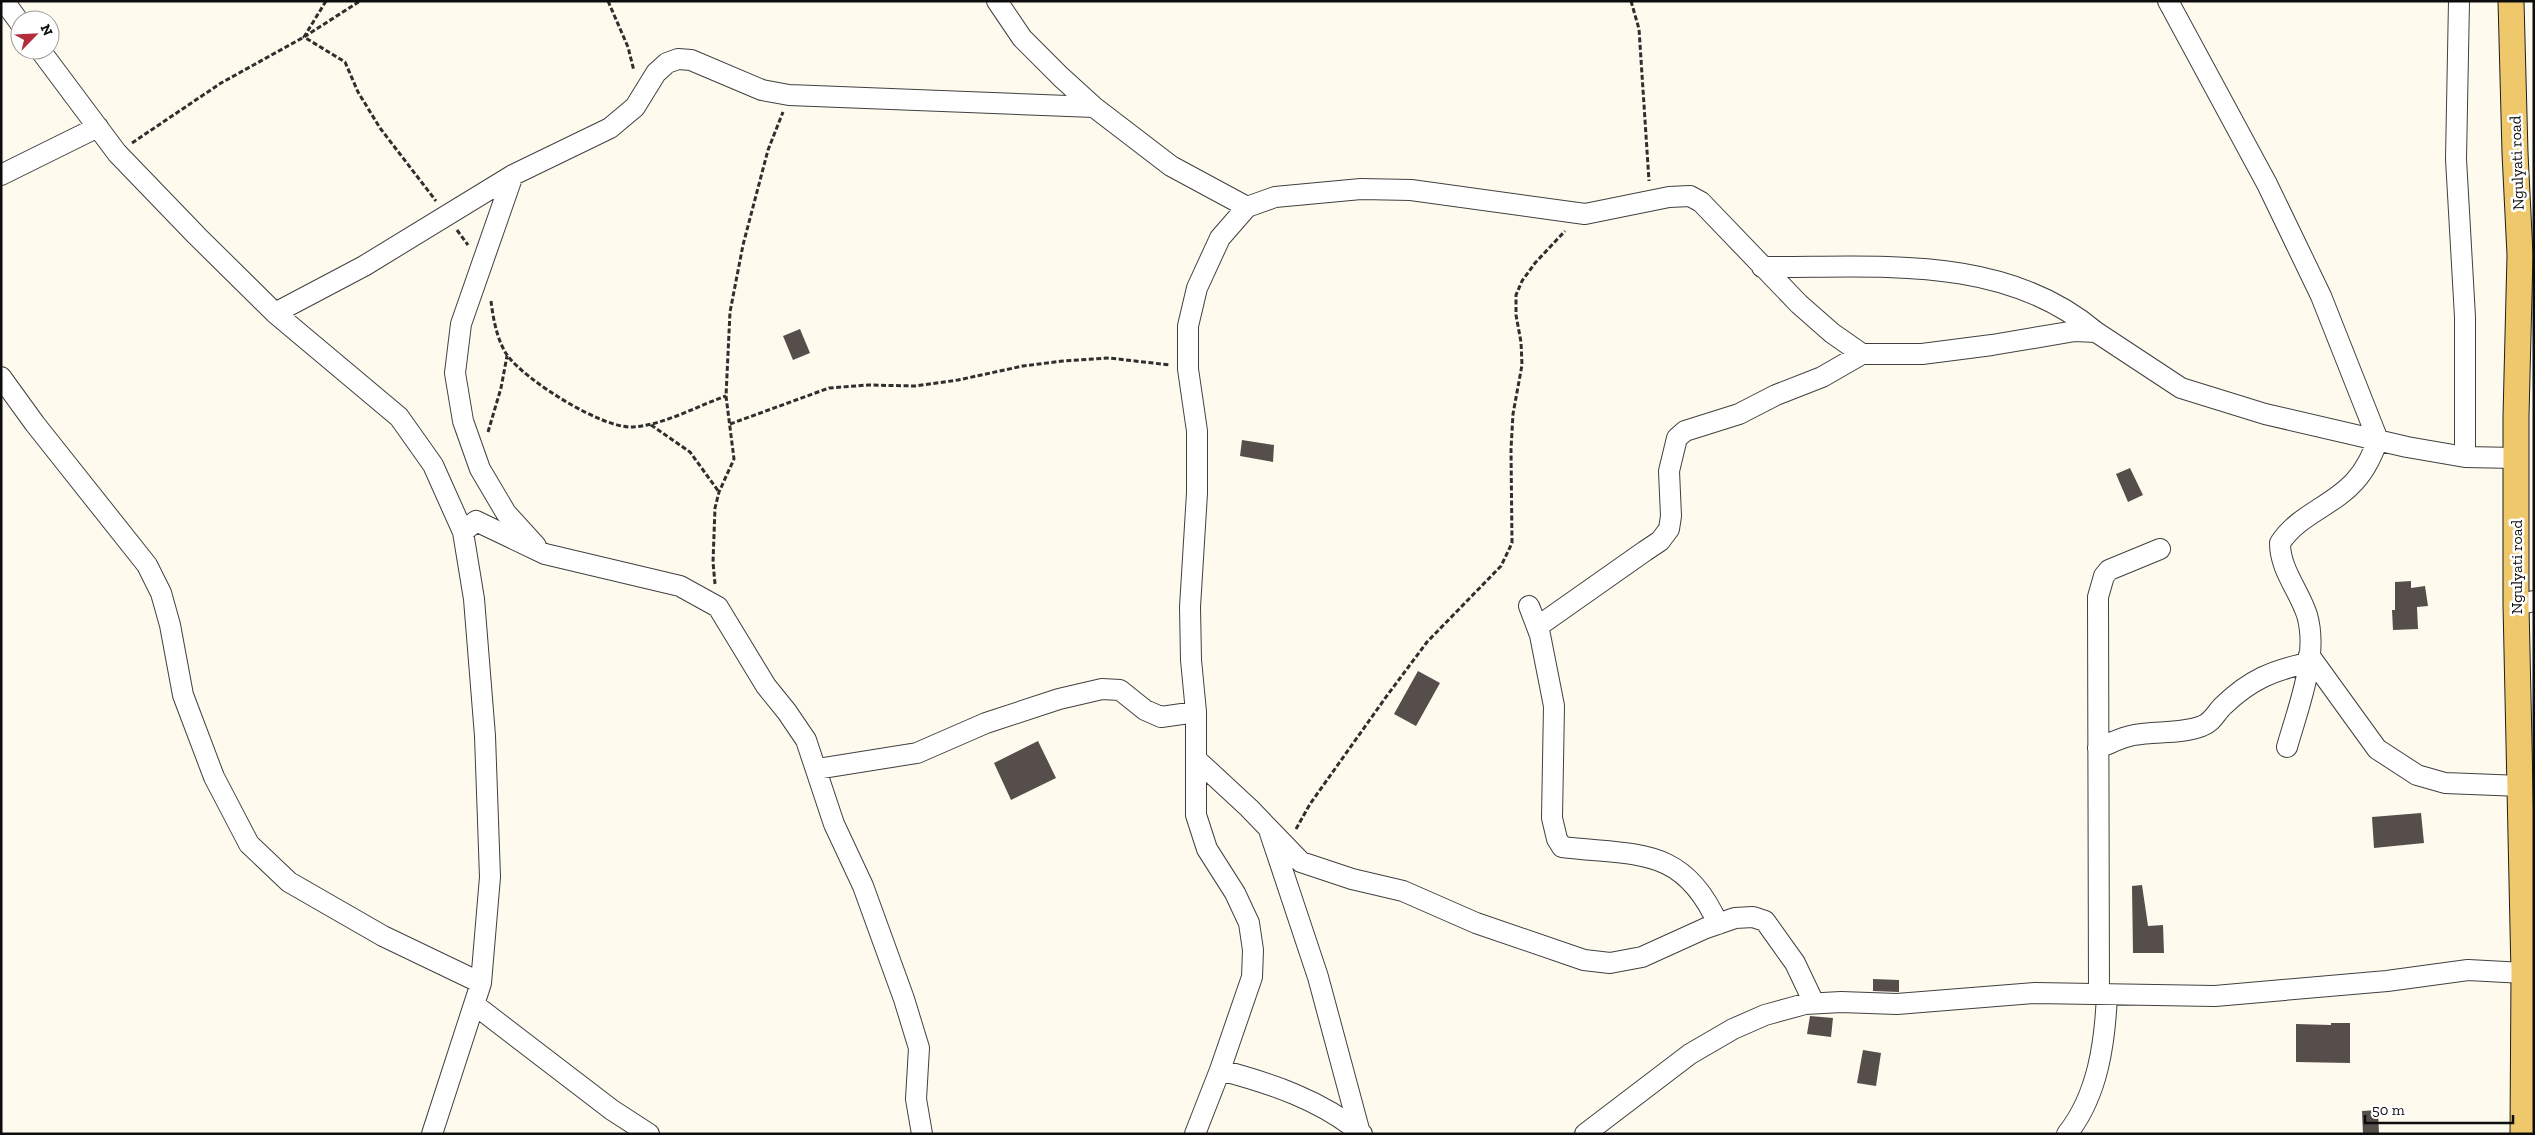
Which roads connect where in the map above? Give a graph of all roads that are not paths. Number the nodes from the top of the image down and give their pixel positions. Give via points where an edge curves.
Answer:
1 (997, 1) edge
2 (2168, 1) edge
3 (2459, 1) edge
4 (2511, 1) edge
5 (47, 60) edge
6 (1094, 107) junction
7 (98, 128) junction
8 (1, 174) edge
9 (513, 174) junction
10 (1247, 208) junction
11 (1762, 266) junction
12 (275, 313) junction
13 (2096, 332) junction
14 (1862, 354) junction
15 (1, 377) edge
16 (2378, 440) junction
17 (2465, 457) junction
18 (2516, 458) junction
19 (463, 532) junction
20 (2160, 549) dead end
21 (544, 554) junction
22 (2525, 603) edge
23 (1528, 606) dead end
24 (1537, 627) junction
25 (2308, 659) junction
26 (1196, 712) junction
27 (2287, 747) dead end
28 (2098, 748) junction
29 (1196, 760) junction
30 (817, 770) junction
31 (2521, 786) junction
32 (1268, 828) junction
33 (1718, 924) junction
34 (2524, 973) junction
35 (482, 983) junction
36 (2103, 994) junction
37 (1814, 1003) junction
38 (475, 1005) junction
39 (2529, 1019) edge
40 (1220, 1070) junction
41 (916, 1099) junction
42 (1592, 1132) edge
43 (1361, 1133) edge
44 (432, 1134) edge
45 (648, 1134) edge
46 (907, 1134) edge
47 (922, 1134) edge
48 (1195, 1134) edge
49 (2067, 1134) edge
50 (2523, 1134) edge

1 - 6 street via 1022,38 1060,78
2 - 16 street via 2267,184 2321,296
3 - 17 street via 2456,159 2464,317
4 - 18 main road, Ngulyati road via 2520,255
5 - 7 street
6 - 9 street via 789,95 762,90 704,64 678,59 667,63 656,73 636,107 610,128
6 - 10 street via 1171,166
7 - 8 street
7 - 12 street via 117,153
9 - 12 street via 364,266
9 - 21 street via 461,324 455,373 463,421 480,469 506,514
10 - 11 street via 1275,197 1361,189 1411,190 1585,214 1650,200 1690,196 1701,202
10 - 26 street via 1220,238 1197,288 1188,326 1188,369 1197,431 1190,607
11 - 13 street via 1934,269 1981,275 2036,293 2080,318
11 - 14 street via 1832,333
12 - 19 street via 399,417 432,465
13 - 14 street via 2075,331 1922,354
13 - 16 street via 2181,388 2265,414
14 - 24 street via 1822,377 1739,414 1685,431 1677,438 1669,471 1671,516 1668,529 1652,546
15 - 35 street via 147,565 161,592 183,696 214,777 249,844 289,882 383,936
16 - 17 street
16 - 25 street via 2368,464 2354,482 2297,523 2280,543 2284,568 2307,616 2311,640
17 - 18 street
18 - 22 main road, Ngulyati road
19 - 21 street via 476,521
19 - 35 street via 474,599 485,736 490,877
20 - 28 street via 2124,562 2104,576 2098,597
21 - 30 street via 680,586 718,607 766,686 806,740
22 - 31 main road, Ngulyati road
23 - 24 street
24 - 33 street via 1554,706 1552,818 1557,839 1562,847 1621,852 1650,858 1682,871 1698,888
25 - 27 street
25 - 28 street via 2249,683 2203,726 2132,735
25 - 31 street via 2377,749 2417,775 2445,783
26 - 29 street
26 - 30 street via 1161,717 1145,710 1120,690 1102,689 986,723 917,752
28 - 36 street
29 - 32 street
29 - 40 street via 1196,816 1207,848 1249,923 1253,950 1252,977
30 - 41 street via 834,824 863,886 919,1048
31 - 34 main road, Ngulyati road
32 - 33 street via 1301,862 1403,891 1476,923 1584,960 1610,963 1642,957
32 - 43 street via 1318,977
33 - 37 street via 1735,918 1753,917 1765,921 1794,963
34 - 36 street via 2468,970 2387,981 2215,996
34 - 39 main road, Ngulyati road
35 - 38 street
36 - 37 street via 2035,993 1897,1004
36 - 49 street via 2106,1026 2093,1088
37 - 42 street via 1765,1015 1733,1029 1690,1054
38 - 44 street
38 - 45 street
39 - 50 main road, Ngulyati road
40 - 43 street via 1281,1087
40 - 48 street
41 - 46 street
41 - 47 street

